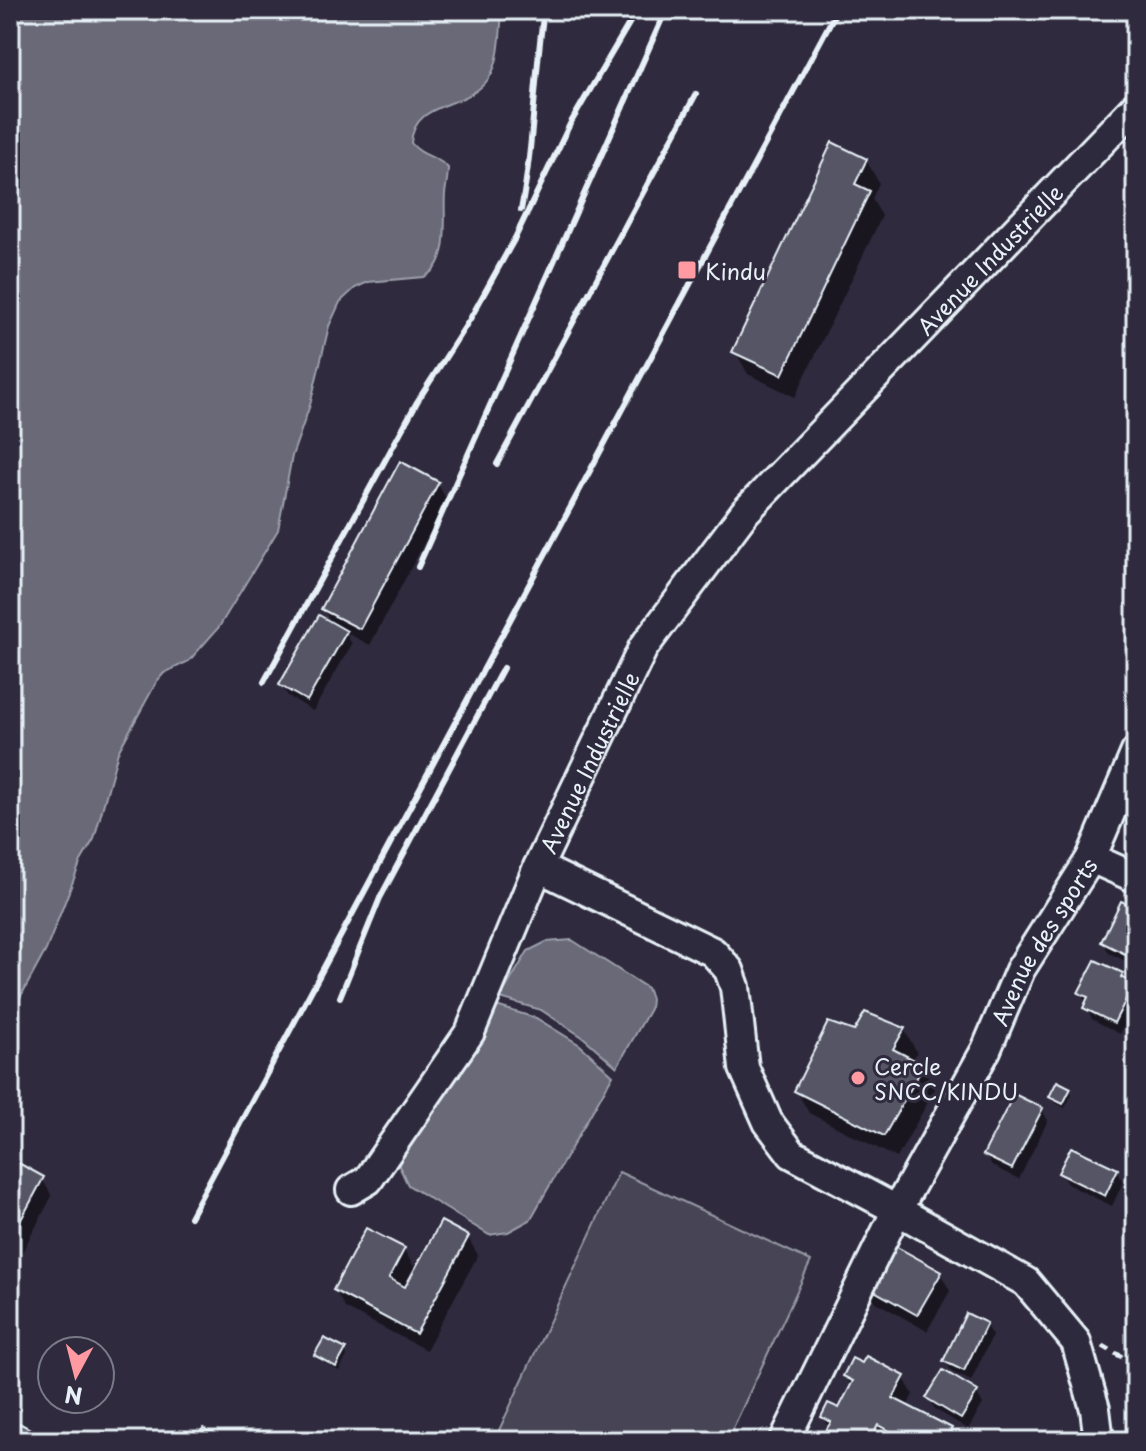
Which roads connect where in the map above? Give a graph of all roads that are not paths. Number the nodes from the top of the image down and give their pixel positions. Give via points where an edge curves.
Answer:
1 (1136, 106) edge
2 (1136, 752) edge
3 (1091, 858) junction
4 (538, 867) junction
5 (1136, 878) edge
6 (351, 1190) dead end
7 (897, 1210) junction
8 (784, 1441) edge
9 (1099, 1441) edge

1 - 4 street, Avenue Industrielle via 745,512 643,648
2 - 3 street, Avenue des sports
3 - 5 street
3 - 7 street, Avenue des sports via 1020,970 986,1050
4 - 6 street via 470,1032 368,1180
4 - 7 street, Avenue Industrielle via 713,952 735,987 744,1068 768,1122 792,1154
7 - 8 street
7 - 9 street, Avenue Industrielle via 1026,1282 1076,1342

